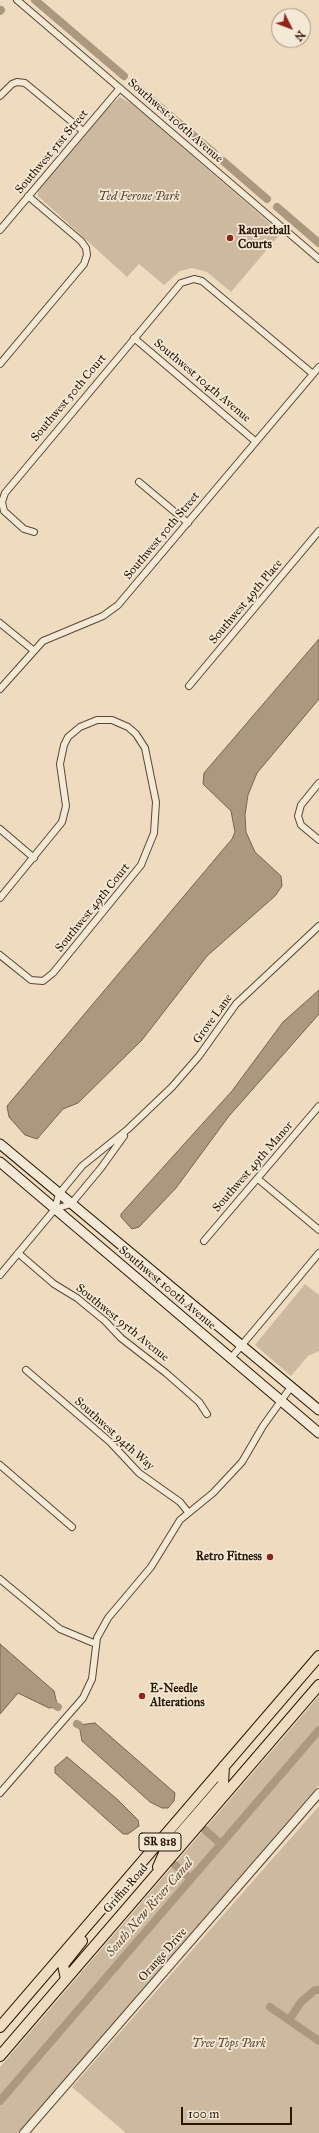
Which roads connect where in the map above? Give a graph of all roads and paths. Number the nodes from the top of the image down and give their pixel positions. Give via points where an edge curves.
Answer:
1 (21, 1) edge
2 (120, 88) junction
3 (0, 96) edge
4 (83, 131) junction
5 (28, 196) junction
6 (0, 230) edge
7 (319, 259) edge
8 (134, 338) junction
9 (0, 364) edge
10 (319, 367) edge
11 (313, 374) junction
12 (255, 441) junction
13 (139, 482) dead end
14 (188, 523) junction
15 (319, 531) edge
16 (34, 532) dead end
17 (0, 623) edge
18 (33, 650) junction
19 (189, 686) dead end
20 (0, 690) edge
21 (319, 783) edge
22 (0, 830) edge
23 (319, 840) edge
24 (34, 858) junction
25 (0, 898) edge
26 (319, 926) edge
27 (0, 955) edge
28 (319, 1106) edge
29 (128, 1129) junction
30 (0, 1144) edge
31 (0, 1162) edge
32 (258, 1179) junction
33 (59, 1194) junction
34 (71, 1204) junction
35 (55, 1209) junction
36 (319, 1230) edge
37 (204, 1241) dead end
38 (18, 1253) junction
39 (319, 1253) edge
40 (0, 1275) edge
41 (241, 1346) junction
42 (231, 1358) junction
43 (26, 1370) dead end
44 (291, 1387) junction
45 (281, 1400) junction
46 (319, 1410) edge
47 (207, 1414) dead end
48 (319, 1433) edge
49 (0, 1464) edge
50 (188, 1512) junction
51 (72, 1527) dead end
52 (0, 1579) edge
53 (96, 1644) junction
54 (319, 1656) edge
55 (319, 1685) edge
56 (224, 1766) junction
57 (0, 1793) edge
58 (319, 1793) edge
59 (154, 1876) junction
60 (127, 1880) junction
61 (66, 1979) junction
62 (0, 2027) edge
63 (0, 2056) edge
64 (24, 2133) edge

1 - 2 street, Southwest 106th Avenue
2 - 4 street, Southwest 51st Street
2 - 7 street, Southwest 106th Avenue
3 - 4 street via 17,82 30,87
4 - 5 street, Southwest 51st Street
5 - 6 street, Southwest 51st Street
5 - 9 street via 81,241 87,251 84,264
8 - 11 street, Southwest 50th Court via 177,286 190,280 198,280
8 - 12 street, Southwest 104th Avenue
8 - 16 street, Southwest 50th Court via 5,493 2,502 4,511 24,528
10 - 11 street, Southwest 50th Street
11 - 12 street, Southwest 50th Street
12 - 14 street, Southwest 50th Street
13 - 14 street
14 - 18 street, Southwest 50th Street via 113,609 103,616 49,637
15 - 19 street, Southwest 49th Place
17 - 18 street
18 - 20 street, Southwest 50th Street
21 - 23 street via 299,807 298,818 301,825
22 - 24 street
24 - 25 street
24 - 27 street, Southwest 49th Court via 56,831 66,813 60,764 68,738 87,723 105,719 128,727 142,741 148,756 156,811 154,833 147,855 130,882 48,978 39,982 31,980
26 - 29 street, Grove Lane via 236,1004 187,1071
28 - 32 street, Southwest 49th Manor
29 - 33 street, Grove Lane via 82,1166
29 - 34 street, Grove Lane
30 - 33 main road, Southwest 100th Avenue
31 - 35 main road, Southwest 100th Avenue
32 - 36 street
32 - 37 street, Southwest 49th Manor
33 - 34 main road, Southwest 100th Avenue
33 - 35 street, Grove Lane
34 - 35 street
34 - 41 main road, Southwest 100th Avenue
35 - 38 street
35 - 42 main road, Southwest 100th Avenue
38 - 40 street
38 - 47 street, Southwest 95th Avenue via 54,1284 77,1298 105,1321 121,1338 199,1402
39 - 41 street
41 - 42 street
41 - 44 main road, Southwest 100th Avenue
42 - 45 main road, Southwest 100th Avenue
43 - 50 street, Southwest 94th Way via 110,1442 139,1474 180,1502
44 - 45 street
44 - 46 main road, Southwest 100th Avenue
45 - 48 main road, Southwest 100th Avenue
45 - 50 street via 242,1462 213,1493
49 - 51 street
50 - 53 street via 177,1524 151,1567 108,1618
52 - 53 street via 60,1629
53 - 57 street via 93,1672 83,1698
54 - 56 main road, Griffin Road / SR 818
55 - 59 main road, Griffin Road / SR 818
56 - 59 main road via 223,1784 165,1851
56 - 60 main road, Griffin Road / SR 818
58 - 64 street, Orange Drive
59 - 61 main road, Griffin Road / SR 818
60 - 61 main road via 118,1897 63,1966
60 - 62 main road, Griffin Road / SR 818
61 - 63 main road, Griffin Road / SR 818

